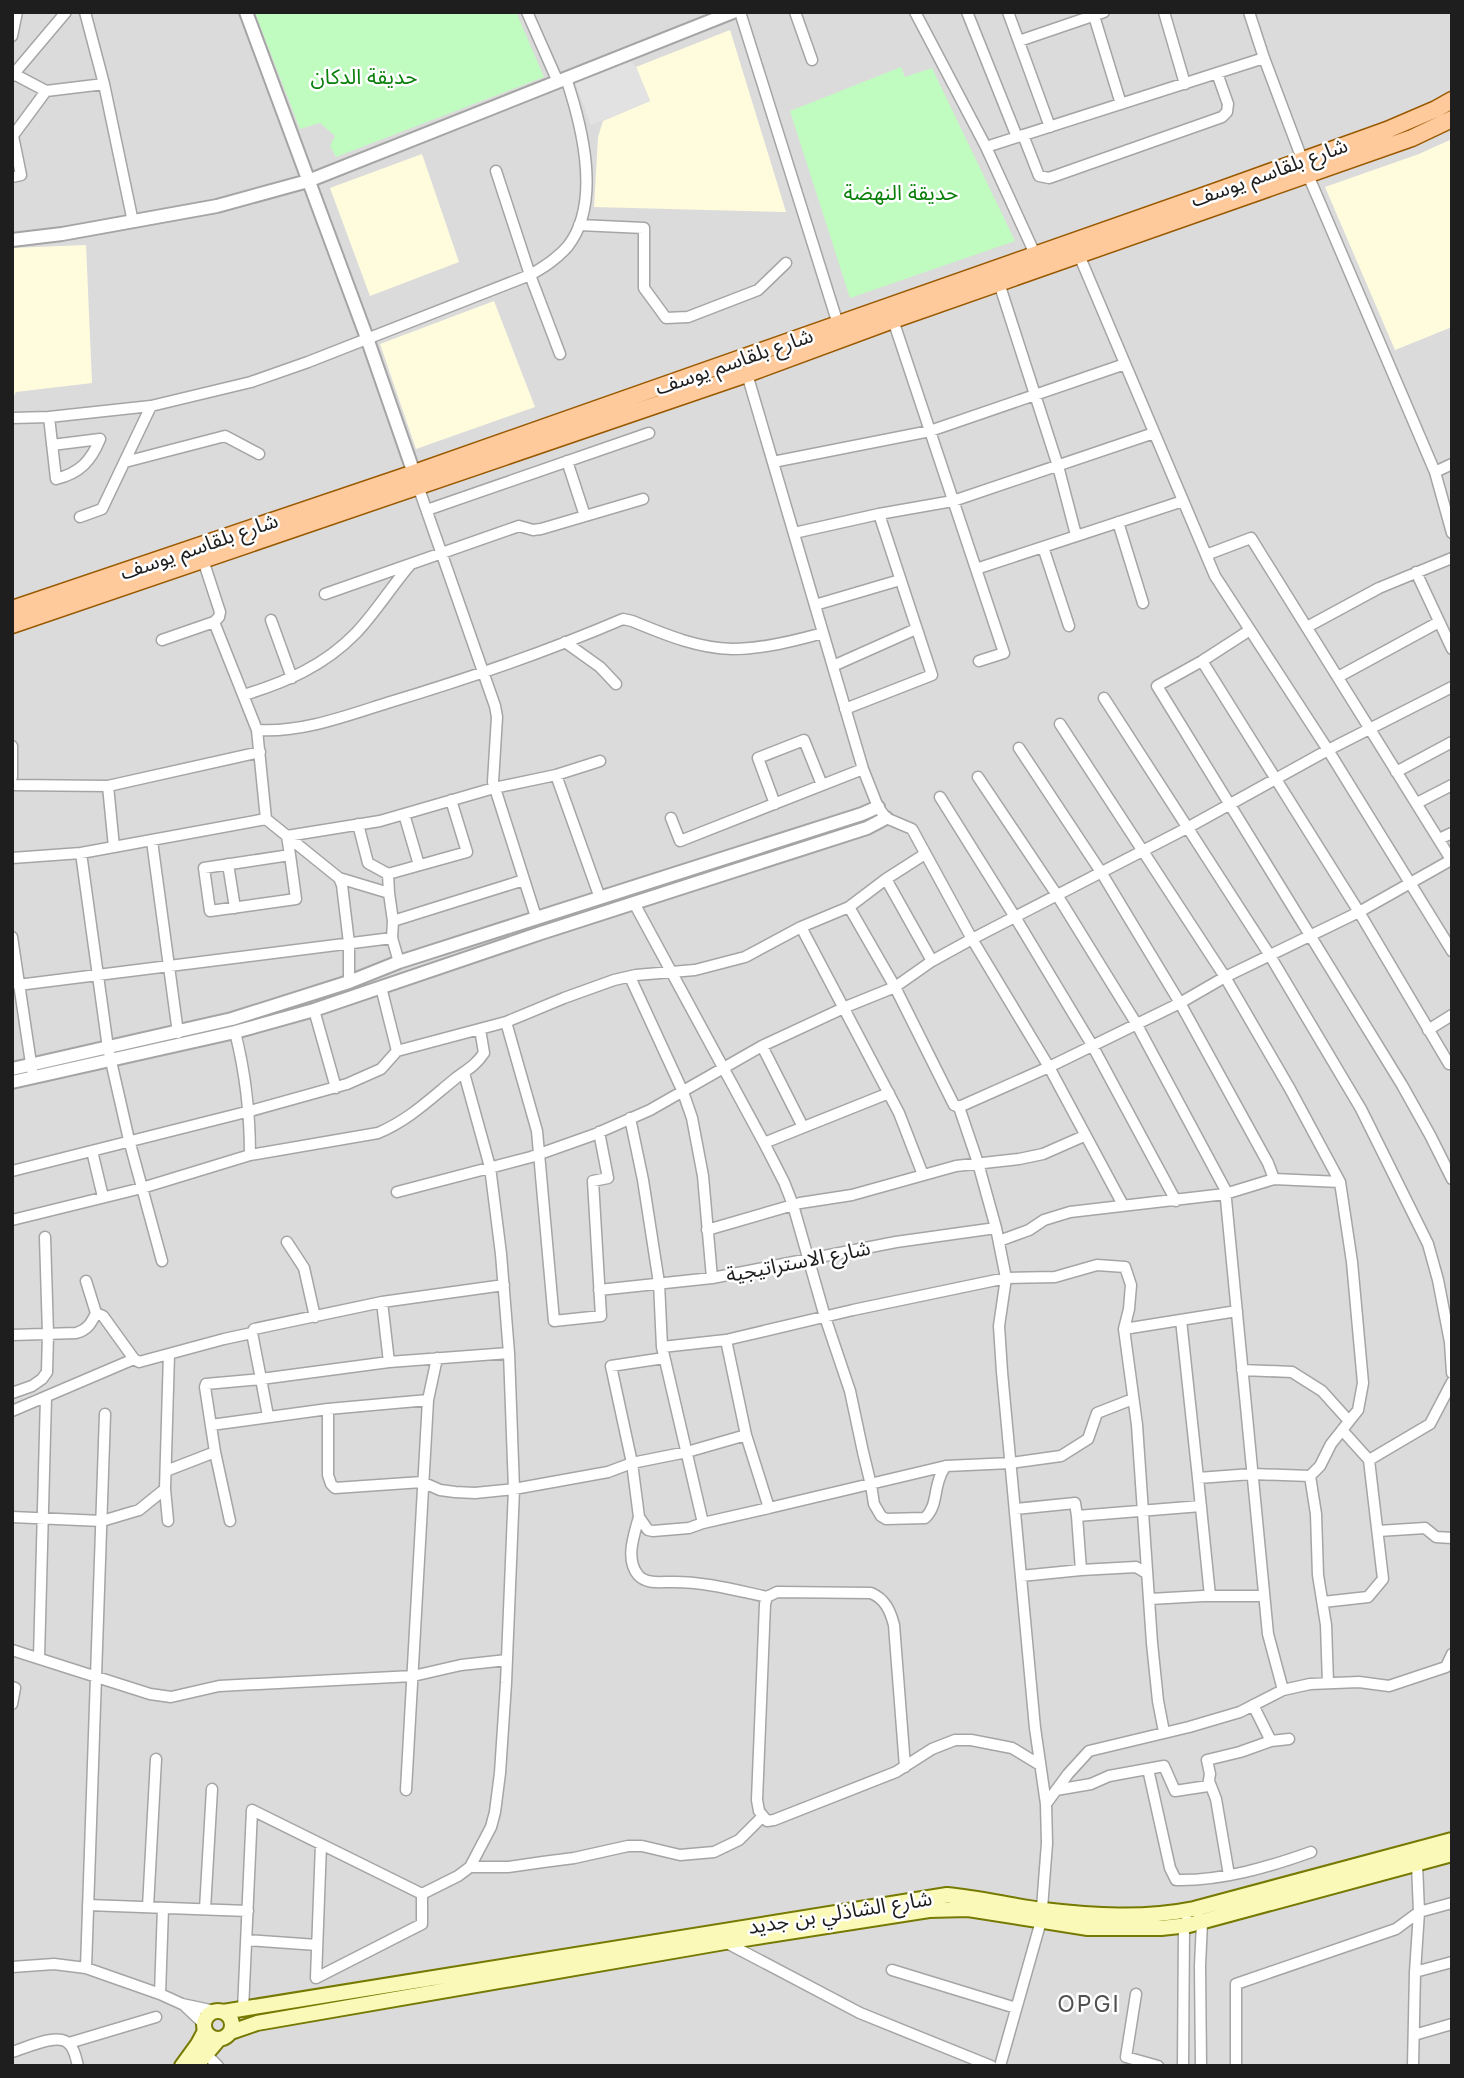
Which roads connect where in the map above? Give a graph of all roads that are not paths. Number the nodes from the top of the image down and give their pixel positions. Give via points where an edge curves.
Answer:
1 (17, 12) edge
2 (66, 12) edge
3 (85, 12) edge
4 (246, 12) edge
5 (527, 12) edge
6 (733, 12) edge
7 (740, 12) edge
8 (795, 12) edge
9 (915, 12) edge
10 (967, 12) edge
11 (1009, 12) edge
12 (1164, 12) edge
13 (1249, 12) edge
14 (1099, 14) edge
15 (12, 36) edge
16 (1019, 41) junction
17 (1264, 58) junction
18 (812, 60) dead end
19 (13, 74) edge
20 (1217, 74) junction
21 (562, 80) junction
22 (104, 83) junction
23 (1185, 84) junction
24 (46, 91) junction
25 (1452, 100) edge
26 (1121, 104) junction
27 (1452, 119) edge
28 (1050, 127) junction
29 (13, 136) edge
30 (1020, 136) junction
31 (986, 147) junction
32 (1305, 168) junction
33 (496, 171) dead end
34 (12, 177) edge
35 (308, 181) junction
36 (133, 222) junction
37 (579, 225) junction
38 (12, 240) edge
39 (1035, 254) junction
40 (1079, 255) junction
41 (786, 264) dead end
42 (530, 275) junction
43 (999, 283) junction
44 (893, 320) junction
45 (838, 324) junction
46 (367, 338) junction
47 (560, 354) dead end
48 (1125, 364) junction
49 (747, 374) junction
50 (1036, 394) junction
51 (152, 406) junction
52 (49, 417) junction
53 (12, 418) edge
54 (930, 431) junction
55 (649, 432) dead end
56 (1154, 433) junction
57 (52, 445) junction
58 (259, 454) dead end
59 (567, 461) junction
60 (125, 462) junction
61 (773, 462) junction
62 (1452, 464) edge
63 (1058, 466) junction
64 (1435, 472) junction
65 (416, 480) junction
66 (643, 499) dead end
67 (953, 501) junction
68 (1183, 501) junction
69 (427, 510) junction
70 (878, 514) junction
71 (585, 516) junction
72 (80, 517) dead end
73 (1118, 522) junction
74 (794, 533) junction
75 (1452, 533) edge
76 (1076, 536) junction
77 (1043, 547) junction
78 (442, 552) junction
79 (1206, 555) junction
80 (1452, 558) edge
81 (203, 560) junction
82 (410, 564) junction
83 (976, 569) junction
84 (1416, 572) junction
85 (900, 580) junction
86 (325, 594) dead end
87 (1143, 603) dead end
88 (815, 605) junction
89 (12, 609) edge
90 (271, 620) dead end
91 (214, 622) junction
92 (1439, 622) junction
93 (12, 625) edge
94 (1069, 626) dead end
95 (1307, 627) junction
96 (916, 629) junction
97 (1250, 630) junction
98 (823, 633) junction
99 (162, 640) dead end
100 (565, 642) junction
101 (1451, 644) edge
102 (979, 660) dead end
103 (1202, 660) junction
104 (833, 666) junction
105 (484, 673) junction
106 (1338, 677) junction
107 (292, 678) junction
108 (616, 684) dead end
109 (1452, 687) edge
110 (244, 695) junction
111 (1104, 698) dead end
112 (845, 709) junction
113 (1060, 724) dead end
114 (1370, 729) junction
115 (257, 730) junction
116 (1452, 742) edge
117 (12, 746) edge
118 (1019, 748) dead end
119 (1328, 750) junction
120 (260, 752) junction
121 (600, 761) dead end
122 (863, 769) junction
123 (1396, 772) junction
124 (556, 775) junction
125 (12, 777) edge
126 (978, 777) dead end
127 (1276, 779) junction
128 (12, 785) edge
129 (822, 785) junction
130 (1452, 785) edge
131 (108, 786) junction
132 (495, 788) junction
133 (940, 797) dead end
134 (451, 800) junction
135 (1417, 803) junction
136 (775, 804) junction
137 (1230, 804) junction
138 (878, 807) junction
139 (404, 814) junction
140 (671, 818) dead end
141 (886, 818) junction
142 (266, 819) junction
143 (358, 824) junction
144 (1187, 828) junction
145 (1452, 833) edge
146 (287, 836) junction
147 (1439, 839) junction
148 (152, 841) junction
149 (114, 847) junction
150 (1143, 850) junction
151 (80, 853) junction
152 (925, 854) junction
153 (290, 855) junction
154 (12, 858) edge
155 (1452, 860) edge
156 (228, 864) junction
157 (419, 865) junction
158 (1101, 872) junction
159 (388, 874) junction
160 (339, 878) junction
161 (886, 879) junction
162 (524, 880) junction
163 (1410, 883) junction
164 (389, 893) junction
165 (1058, 895) junction
166 (600, 898) junction
167 (634, 903) junction
168 (849, 907) junction
169 (234, 908) junction
170 (1359, 912) junction
171 (1015, 916) junction
172 (536, 917) junction
173 (393, 921) junction
174 (801, 927) junction
175 (1311, 936) junction
176 (12, 937) edge
177 (392, 938) junction
178 (972, 939) junction
179 (349, 943) junction
180 (1452, 951) edge
181 (1269, 954) junction
182 (932, 961) junction
183 (400, 962) junction
184 (169, 966) junction
185 (671, 973) junction
186 (97, 975) junction
187 (629, 976) junction
188 (1224, 977) junction
189 (349, 982) junction
190 (18, 985) junction
191 (381, 987) junction
192 (894, 987) junction
193 (1180, 1003) junction
194 (843, 1009) junction
195 (314, 1010) junction
196 (1452, 1015) edge
197 (506, 1022) junction
198 (1136, 1023) junction
199 (480, 1029) junction
200 (1428, 1030) junction
201 (235, 1032) junction
202 (178, 1033) junction
203 (1092, 1045) junction
204 (762, 1046) junction
205 (397, 1051) junction
206 (109, 1054) junction
207 (1449, 1065) dead end
208 (1049, 1067) junction
209 (12, 1069) edge
210 (723, 1069) junction
211 (32, 1071) junction
212 (464, 1073) junction
213 (12, 1083) edge
214 (336, 1088) junction
215 (683, 1092) junction
216 (889, 1093) junction
217 (959, 1107) junction
218 (250, 1111) junction
219 (630, 1118) junction
220 (803, 1127) junction
221 (599, 1132) junction
222 (1084, 1136) junction
223 (129, 1140) junction
224 (764, 1143) junction
225 (92, 1151) junction
226 (250, 1155) junction
227 (538, 1155) junction
228 (978, 1163) junction
229 (490, 1167) junction
230 (12, 1171) edge
231 (923, 1175) junction
232 (1274, 1179) junction
233 (1452, 1179) edge
234 (1339, 1182) junction
235 (142, 1188) junction
236 (397, 1192) dead end
237 (1225, 1194) junction
238 (103, 1197) junction
239 (1176, 1201) junction
240 (793, 1205) junction
241 (1123, 1205) junction
242 (12, 1220) edge
243 (996, 1228) junction
244 (708, 1230) junction
245 (45, 1237) dead end
246 (999, 1241) junction
247 (288, 1242) dead end
248 (808, 1258) junction
249 (162, 1261) dead end
250 (712, 1278) junction
251 (1006, 1278) junction
252 (86, 1281) dead end
253 (659, 1283) junction
254 (504, 1285) junction
255 (599, 1290) junction
256 (382, 1302) junction
257 (1237, 1311) junction
258 (96, 1313) junction
259 (315, 1317) junction
260 (825, 1317) junction
261 (1181, 1320) junction
262 (1124, 1329) junction
263 (253, 1333) junction
264 (48, 1334) junction
265 (12, 1335) edge
266 (726, 1340) junction
267 (509, 1353) junction
268 (663, 1353) junction
269 (169, 1354) junction
270 (134, 1359) junction
271 (437, 1359) junction
272 (389, 1362) junction
273 (1242, 1370) junction
274 (1452, 1373) edge
275 (261, 1379) junction
276 (1452, 1382) edge
277 (12, 1393) edge
278 (46, 1397) junction
279 (1133, 1399) junction
280 (428, 1400) junction
281 (328, 1409) junction
282 (12, 1411) edge
283 (105, 1414) dead end
284 (268, 1416) junction
285 (1349, 1421) junction
286 (211, 1425) junction
287 (1342, 1430) junction
288 (746, 1435) junction
289 (215, 1452) junction
290 (687, 1452) junction
291 (1369, 1460) junction
292 (632, 1463) junction
293 (1011, 1463) junction
294 (946, 1466) junction
295 (166, 1471) junction
296 (1252, 1474) junction
297 (1310, 1476) junction
298 (1198, 1478) junction
299 (422, 1482) junction
300 (872, 1485) junction
301 (165, 1489) junction
302 (514, 1489) junction
303 (1201, 1506) junction
304 (769, 1508) junction
305 (1015, 1509) junction
306 (1143, 1512) junction
307 (1077, 1516) junction
308 (12, 1517) edge
309 (639, 1517) junction
310 (43, 1518) junction
311 (102, 1521) junction
312 (168, 1521) dead end
313 (230, 1521) dead end
314 (703, 1523) junction
315 (1378, 1531) junction
316 (1452, 1538) edge
317 (1081, 1570) junction
318 (1146, 1573) junction
319 (1021, 1576) junction
320 (1210, 1596) junction
321 (1264, 1596) junction
322 (767, 1597) junction
323 (1150, 1599) junction
324 (1323, 1602) junction
325 (12, 1650) edge
326 (1452, 1654) edge
327 (39, 1658) junction
328 (507, 1660) junction
329 (413, 1676) junction
330 (97, 1677) junction
331 (1328, 1683) junction
332 (12, 1687) edge
333 (1283, 1690) junction
334 (12, 1704) edge
335 (1252, 1705) junction
336 (1164, 1732) junction
337 (1289, 1739) dead end
338 (1271, 1741) junction
339 (156, 1759) dead end
340 (1040, 1765) junction
341 (905, 1767) junction
342 (1148, 1769) junction
343 (1209, 1780) junction
344 (212, 1789) dead end
345 (406, 1790) dead end
346 (1056, 1790) junction
347 (1046, 1804) junction
348 (762, 1817) junction
349 (1452, 1840) edge
350 (321, 1844) junction
351 (1311, 1852) dead end
352 (1452, 1854) edge
353 (1416, 1864) junction
354 (470, 1867) junction
355 (1229, 1875) junction
356 (422, 1894) junction
357 (1452, 1903) edge
358 (89, 1905) junction
359 (148, 1907) junction
360 (163, 1908) junction
361 (205, 1909) junction
362 (248, 1911) junction
363 (1419, 1912) junction
364 (1041, 1916) junction
365 (1198, 1916) junction
366 (1184, 1926) junction
367 (722, 1937) junction
368 (247, 1940) junction
369 (317, 1945) junction
370 (1452, 1962) edge
371 (12, 1967) edge
372 (86, 1968) junction
373 (892, 1970) dead end
374 (1415, 1972) junction
375 (160, 1994) junction
376 (1136, 1994) dead end
377 (181, 2004) junction
378 (1016, 2008) junction
379 (243, 2010) junction
380 (219, 2012) junction
381 (156, 2017) dead end
382 (1452, 2024) edge
383 (205, 2027) junction
384 (225, 2035) junction
385 (1414, 2035) junction
386 (69, 2043) junction
387 (12, 2052) edge
388 (206, 2054) junction
389 (78, 2066) edge
390 (182, 2066) edge
391 (196, 2066) edge
392 (218, 2066) edge
393 (991, 2066) edge
394 (1000, 2066) edge
395 (1158, 2066) edge
396 (1184, 2066) edge
397 (1201, 2066) edge
398 (1237, 2066) edge
399 (1413, 2066) edge

1 - 15 street
2 - 19 street
3 - 22 street
4 - 35 street
5 - 21 street
6 - 21 street
7 - 45 street
8 - 18 street
9 - 31 street
10 - 30 street
11 - 16 street
12 - 23 street
13 - 17 street
14 - 16 street
14 - 26 street
16 - 28 street
17 - 20 street
17 - 32 street
19 - 24 street
20 - 23 street
20 - 30 street via 1227,104 1222,117 1049,178 1039,176
21 - 35 street
21 - 37 street via 577,111 585,164 586,196
22 - 24 street
22 - 36 street
23 - 26 street
24 - 29 street
25 - 32 main road, شارع بلقاسم يوسف
26 - 28 street
27 - 32 main road, شارع بلقاسم يوسف via 1412,138
28 - 30 street
29 - 34 street via 21,175
30 - 31 street
31 - 39 street
32 - 39 main road, شارع بلقاسم يوسف
32 - 40 main road, شارع بلقاسم يوسف
32 - 64 street
33 - 42 street
35 - 36 street via 217,206
35 - 46 street
36 - 38 street
37 - 41 street via 644,228 644,288 666,318 688,317 758,290
37 - 42 street via 568,245
39 - 45 main road, شارع بلقاسم يوسف
40 - 43 main road, شارع بلقاسم يوسف
40 - 48 street
42 - 46 street
42 - 47 street
43 - 44 main road, شارع بلقاسم يوسف
43 - 50 street
44 - 49 main road, شارع بلقاسم يوسف
44 - 54 street
45 - 65 main road, شارع بلقاسم يوسف
46 - 51 street via 251,382
46 - 65 street
48 - 50 street
48 - 56 street
49 - 61 street
49 - 65 main road, شارع بلقاسم يوسف
50 - 54 street
50 - 63 street
51 - 52 street
51 - 60 street
52 - 53 street
52 - 57 street
54 - 61 street
54 - 67 street
55 - 59 street
56 - 63 street
56 - 68 street
57 - 57 street via 56,479 85,466 100,439
58 - 60 street via 225,436
59 - 69 street
59 - 71 street
60 - 72 street via 102,509
61 - 74 street
62 - 64 street
63 - 67 street
63 - 76 street
64 - 75 street
65 - 69 street
65 - 81 main road, شارع بلقاسم يوسف
65 - 89 main road, شارع بلقاسم يوسف
66 - 71 street
67 - 70 street
67 - 83 street
68 - 73 street
68 - 79 street
69 - 78 street
70 - 74 street
70 - 85 street
71 - 78 street via 541,530 519,526
73 - 76 street
73 - 87 street
74 - 88 street
76 - 77 street
77 - 83 street
77 - 94 street
78 - 82 street
78 - 105 street
79 - 95 street via 1251,538
79 - 97 street
80 - 84 street
81 - 91 street via 220,612
81 - 93 main road, شارع بلقاسم يوسف
82 - 86 street
82 - 107 street via 355,634
83 - 102 street via 1004,653
84 - 92 street
84 - 95 street
85 - 88 street
85 - 96 street
88 - 98 street
90 - 107 street
91 - 99 street
91 - 110 street
92 - 101 street
92 - 106 street
95 - 106 street
96 - 104 street
96 - 112 street via 932,675
97 - 103 street
97 - 119 street
98 - 100 street via 733,649 684,641 623,619
98 - 104 street
100 - 105 street
100 - 108 street
103 - 127 street
103 - 137 street via 1157,686
104 - 112 street
105 - 115 street via 332,720
105 - 132 street via 497,717 492,767
106 - 114 street
107 - 110 street
109 - 114 street
110 - 115 street
111 - 144 street
112 - 122 street
113 - 150 street
114 - 119 street
114 - 123 street
115 - 120 street
116 - 123 street
117 - 125 street
118 - 158 street
119 - 127 street
119 - 163 street
120 - 131 street
120 - 142 street
121 - 124 street
122 - 129 street
122 - 138 street
123 - 135 street
124 - 132 street
124 - 166 street
126 - 165 street
127 - 137 street
127 - 170 street
128 - 131 street
129 - 136 street
129 - 136 street via 804,740 758,758
130 - 135 street
131 - 149 street
132 - 134 street
132 - 162 street
133 - 171 street
134 - 139 street
134 - 157 street via 467,852
135 - 147 street
136 - 140 street via 680,841
137 - 144 street
137 - 175 street
138 - 141 street
138 - 166 street
139 - 143 street
139 - 157 street
141 - 152 street via 912,830
141 - 167 street
142 - 146 street
142 - 148 street
143 - 146 street
143 - 159 street via 368,863
144 - 150 street
144 - 181 street
145 - 147 street
146 - 153 street
146 - 160 street
147 - 155 street
148 - 149 street
148 - 184 street
149 - 151 street
150 - 158 street
150 - 188 street
151 - 154 street
151 - 186 street
152 - 161 street
152 - 178 street
153 - 156 street
153 - 169 street via 296,899
155 - 163 street
156 - 169 street
156 - 169 street via 204,868 210,911
157 - 159 street
158 - 165 street
158 - 193 street
159 - 164 street
160 - 164 street
160 - 179 street
161 - 168 street
161 - 182 street
162 - 172 street
162 - 173 street
163 - 170 street
163 - 180 street
164 - 173 street
165 - 171 street
165 - 198 street
166 - 172 street
167 - 185 street
167 - 191 street
168 - 174 street
168 - 192 street
170 - 175 street
170 - 200 street
171 - 178 street
171 - 203 street
172 - 183 street
173 - 177 street
174 - 185 street via 745,957
174 - 194 street
175 - 181 street
175 - 233 street via 1415,1107
176 - 190 street
177 - 179 street
177 - 183 street
178 - 182 street
178 - 208 street
179 - 184 street
179 - 189 street
181 - 188 street
181 - 274 street via 1361,1109 1428,1244 1450,1342
182 - 192 street
183 - 189 street
184 - 186 street
184 - 202 street
185 - 187 street
185 - 210 street
186 - 190 street
186 - 206 street
187 - 197 street
187 - 215 street
188 - 193 street
188 - 234 street
189 - 202 street
190 - 211 street
191 - 195 street
191 - 205 street
192 - 194 street
192 - 217 street
193 - 198 street
193 - 232 street
194 - 204 street
194 - 216 street
195 - 201 street
195 - 214 street
196 - 200 street
197 - 199 street
197 - 227 street via 537,1131
198 - 203 street
198 - 237 street
199 - 205 street
199 - 212 street via 484,1053
200 - 207 street
201 - 206 street
201 - 218 street
202 - 206 street
203 - 208 street
203 - 239 street
204 - 210 street
204 - 220 street
205 - 214 street via 382,1069
206 - 211 street
206 - 223 street
208 - 217 street
208 - 222 street
209 - 211 street
210 - 215 street
210 - 224 street
211 - 213 street
212 - 226 street via 415,1113 378,1133
212 - 229 street
214 - 218 street
215 - 219 street
215 - 244 street via 703,1176
216 - 220 street
216 - 231 street
217 - 228 street
218 - 223 street
218 - 226 street
219 - 221 street
219 - 253 street
220 - 224 street
221 - 227 street
221 - 255 street via 608,1178 593,1181
222 - 228 street via 1043,1154
222 - 241 street
223 - 225 street
223 - 235 street
224 - 240 street
225 - 230 street
225 - 238 street
226 - 235 street
227 - 229 street
227 - 255 street via 554,1321 601,1316
228 - 231 street
228 - 243 street
229 - 236 street
229 - 254 street
231 - 240 street via 852,1195
232 - 234 street
232 - 237 street
234 - 285 street via 1363,1383 1358,1410
235 - 238 street
235 - 249 street
237 - 239 street
237 - 257 street
238 - 242 street
239 - 241 street
240 - 244 street
240 - 248 street
241 - 246 street via 1070,1212
243 - 246 street
243 - 248 street, شارع الاستراتيجية
244 - 250 street
245 - 264 street
246 - 251 street
247 - 259 street via 304,1268
248 - 250 street, شارع الاستراتيجية
248 - 260 street
250 - 253 street, شارع الاستراتيجية
251 - 260 street
251 - 262 street via 1055,1277 1097,1265 1125,1267 1131,1285
251 - 293 street via 999,1325
252 - 258 street
253 - 255 street, شارع الاستراتيجية
253 - 268 street
254 - 256 street
254 - 267 street
256 - 259 street
256 - 272 street
257 - 261 street
257 - 273 street
258 - 264 street via 83,1331
258 - 270 street
259 - 263 street via 254,1329
260 - 266 street
260 - 300 street via 850,1391
261 - 262 street
261 - 298 street
262 - 279 street
263 - 269 street
263 - 275 street
264 - 265 street
264 - 277 street via 47,1372 32,1386
266 - 268 street
266 - 288 street
267 - 271 street
267 - 302 street
268 - 290 street
268 - 292 street via 611,1366
269 - 270 street via 139,1362
269 - 295 street
270 - 278 street
271 - 272 street
271 - 280 street
272 - 275 street
273 - 285 street via 1292,1372 1322,1391
273 - 296 street
275 - 284 street
275 - 286 street via 206,1384
276 - 291 street via 1430,1424
278 - 282 street
278 - 310 street
279 - 293 street via 1097,1413 1088,1439 1061,1456
279 - 306 street
280 - 281 street
280 - 299 street
281 - 284 street
281 - 299 street via 328,1475 335,1488
283 - 311 street
284 - 286 street
285 - 287 street
286 - 289 street
287 - 291 street
287 - 297 street
288 - 290 street
288 - 304 street
289 - 295 street
289 - 313 street
290 - 292 street
290 - 314 street
291 - 315 street
292 - 302 street via 608,1472
292 - 309 street
293 - 294 street
293 - 305 street
294 - 300 street
294 - 300 street via 925,1518 881,1516
295 - 301 street
296 - 297 street
296 - 298 street
296 - 321 street
297 - 324 street
298 - 303 street
299 - 302 street via 455,1492
299 - 329 street
300 - 304 street
301 - 311 street via 139,1510
301 - 312 street
302 - 328 street
303 - 306 street
303 - 320 street
304 - 314 street
305 - 307 street via 1075,1503
305 - 319 street
306 - 307 street
306 - 318 street
307 - 317 street
308 - 310 street
309 - 314 street via 653,1531
309 - 322 street via 632,1557 635,1571 646,1581 715,1586
310 - 311 street
310 - 327 street
311 - 330 street
315 - 316 street via 1425,1528 1436,1537
315 - 324 street via 1383,1579 1368,1597
317 - 318 street via 1136,1567
317 - 319 street
318 - 323 street
319 - 340 street
320 - 321 street
320 - 323 street
321 - 333 street via 1268,1634
322 - 341 street via 777,1592 871,1592 884,1602 894,1625
322 - 348 street via 757,1800
323 - 336 street
324 - 331 street
325 - 327 street
326 - 331 street via 1446,1667 1390,1686
327 - 330 street
328 - 329 street
328 - 354 street via 495,1811
329 - 330 street via 219,1686 171,1697
329 - 345 street
330 - 358 street
331 - 333 street
332 - 334 street
333 - 335 street
335 - 336 street
335 - 338 street
336 - 346 street via 1089,1751
337 - 338 street
338 - 343 street via 1207,1760
339 - 359 street
340 - 341 street via 1012,1748 955,1740
340 - 347 street
341 - 348 street via 774,1820
342 - 343 street via 1164,1766 1175,1791 1208,1786
342 - 346 street
342 - 355 street via 1176,1881
343 - 355 street
344 - 361 street
346 - 347 street
347 - 364 street
348 - 354 street via 740,1840 714,1852 680,1855 628,1846 531,1864
349 - 365 main road, شارع الشاذلي بن جديد
350 - 356 street
350 - 362 street via 252,1810
350 - 369 street
351 - 355 street
352 - 353 main road, شارع الشاذلي بن جديد
353 - 363 street
353 - 365 main road, شارع الشاذلي بن جديد
354 - 356 street
356 - 369 street via 422,1924 316,1978
357 - 363 street
358 - 359 street
358 - 372 street
359 - 360 street
360 - 361 street
360 - 375 street
361 - 362 street
362 - 368 street
363 - 374 street
363 - 398 street via 1396,1929 1236,1984
364 - 365 main road, شارع الشاذلي بن جديد
364 - 366 main road, شارع الشاذلي بن جديد via 1088,1928
364 - 367 main road, شارع الشاذلي بن جديد via 948,1908
364 - 378 street
365 - 366 main road, شارع الشاذلي بن جديد
365 - 397 street
366 - 396 street
367 - 379 main road, شارع الشاذلي بن جديد
367 - 384 main road, شارع الشاذلي بن جديد via 257,2023
367 - 393 street via 860,2013
368 - 369 street
368 - 379 street
370 - 374 street
371 - 372 street via 54,1964
372 - 375 street
373 - 378 street
374 - 385 street
375 - 377 street
376 - 395 street via 1126,2057
377 - 380 street
377 - 383 street
378 - 394 street
379 - 380 main road, شارع الشاذلي بن جديد
380 - 383 main road via 207,2017
380 - 384 main road via 232,2021
381 - 386 street
382 - 385 street
383 - 384 main road via 210,2036
383 - 390 main road
384 - 388 main road
385 - 399 street
386 - 387 street via 56,2039
386 - 389 street
388 - 391 main road
388 - 392 street

